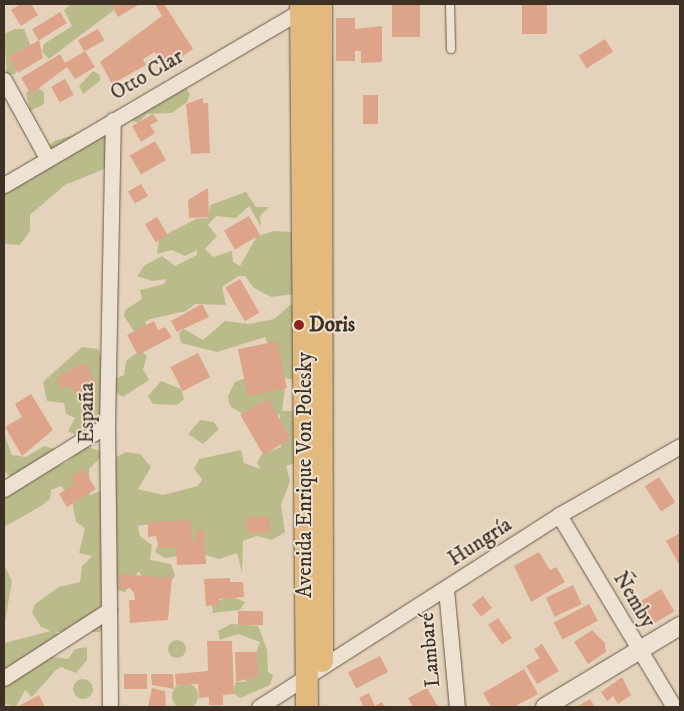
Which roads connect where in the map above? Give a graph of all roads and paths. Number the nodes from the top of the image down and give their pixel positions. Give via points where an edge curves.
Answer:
1 (450, 4) edge
2 (309, 5) edge
3 (451, 49) dead end
4 (4, 80) edge
5 (113, 120) junction
6 (47, 158) junction
7 (4, 185) edge
8 (107, 425) junction
9 (680, 446) edge
10 (4, 488) edge
11 (559, 515) junction
12 (446, 589) junction
13 (109, 610) junction
14 (680, 626) edge
15 (640, 651) junction
16 (314, 674) junction
17 (4, 678) edge
18 (110, 707) edge
19 (259, 707) edge
20 (307, 707) edge
21 (322, 707) edge
22 (457, 707) edge
23 (545, 707) edge
24 (674, 707) edge

1 - 3 lane
2 - 5 street, Otto Clar
2 - 16 main road, Avenida Enrique Von Polesky
4 - 6 street
5 - 6 street, Otto Clar
5 - 8 street, España
6 - 7 street, Otto Clar
8 - 10 street
8 - 13 street, España
9 - 11 street, Hungría
11 - 12 street, Hungría
11 - 15 street, Ñemby
12 - 16 street, Hungría
12 - 22 street, Lambaré
13 - 17 street
13 - 18 street, España
14 - 15 street
15 - 23 street
15 - 24 street, Ñemby
16 - 19 street, Hungría
16 - 20 main road, Avenida Enrique Von Polesky
16 - 21 main road, Avenida Enrique Von Polesky

